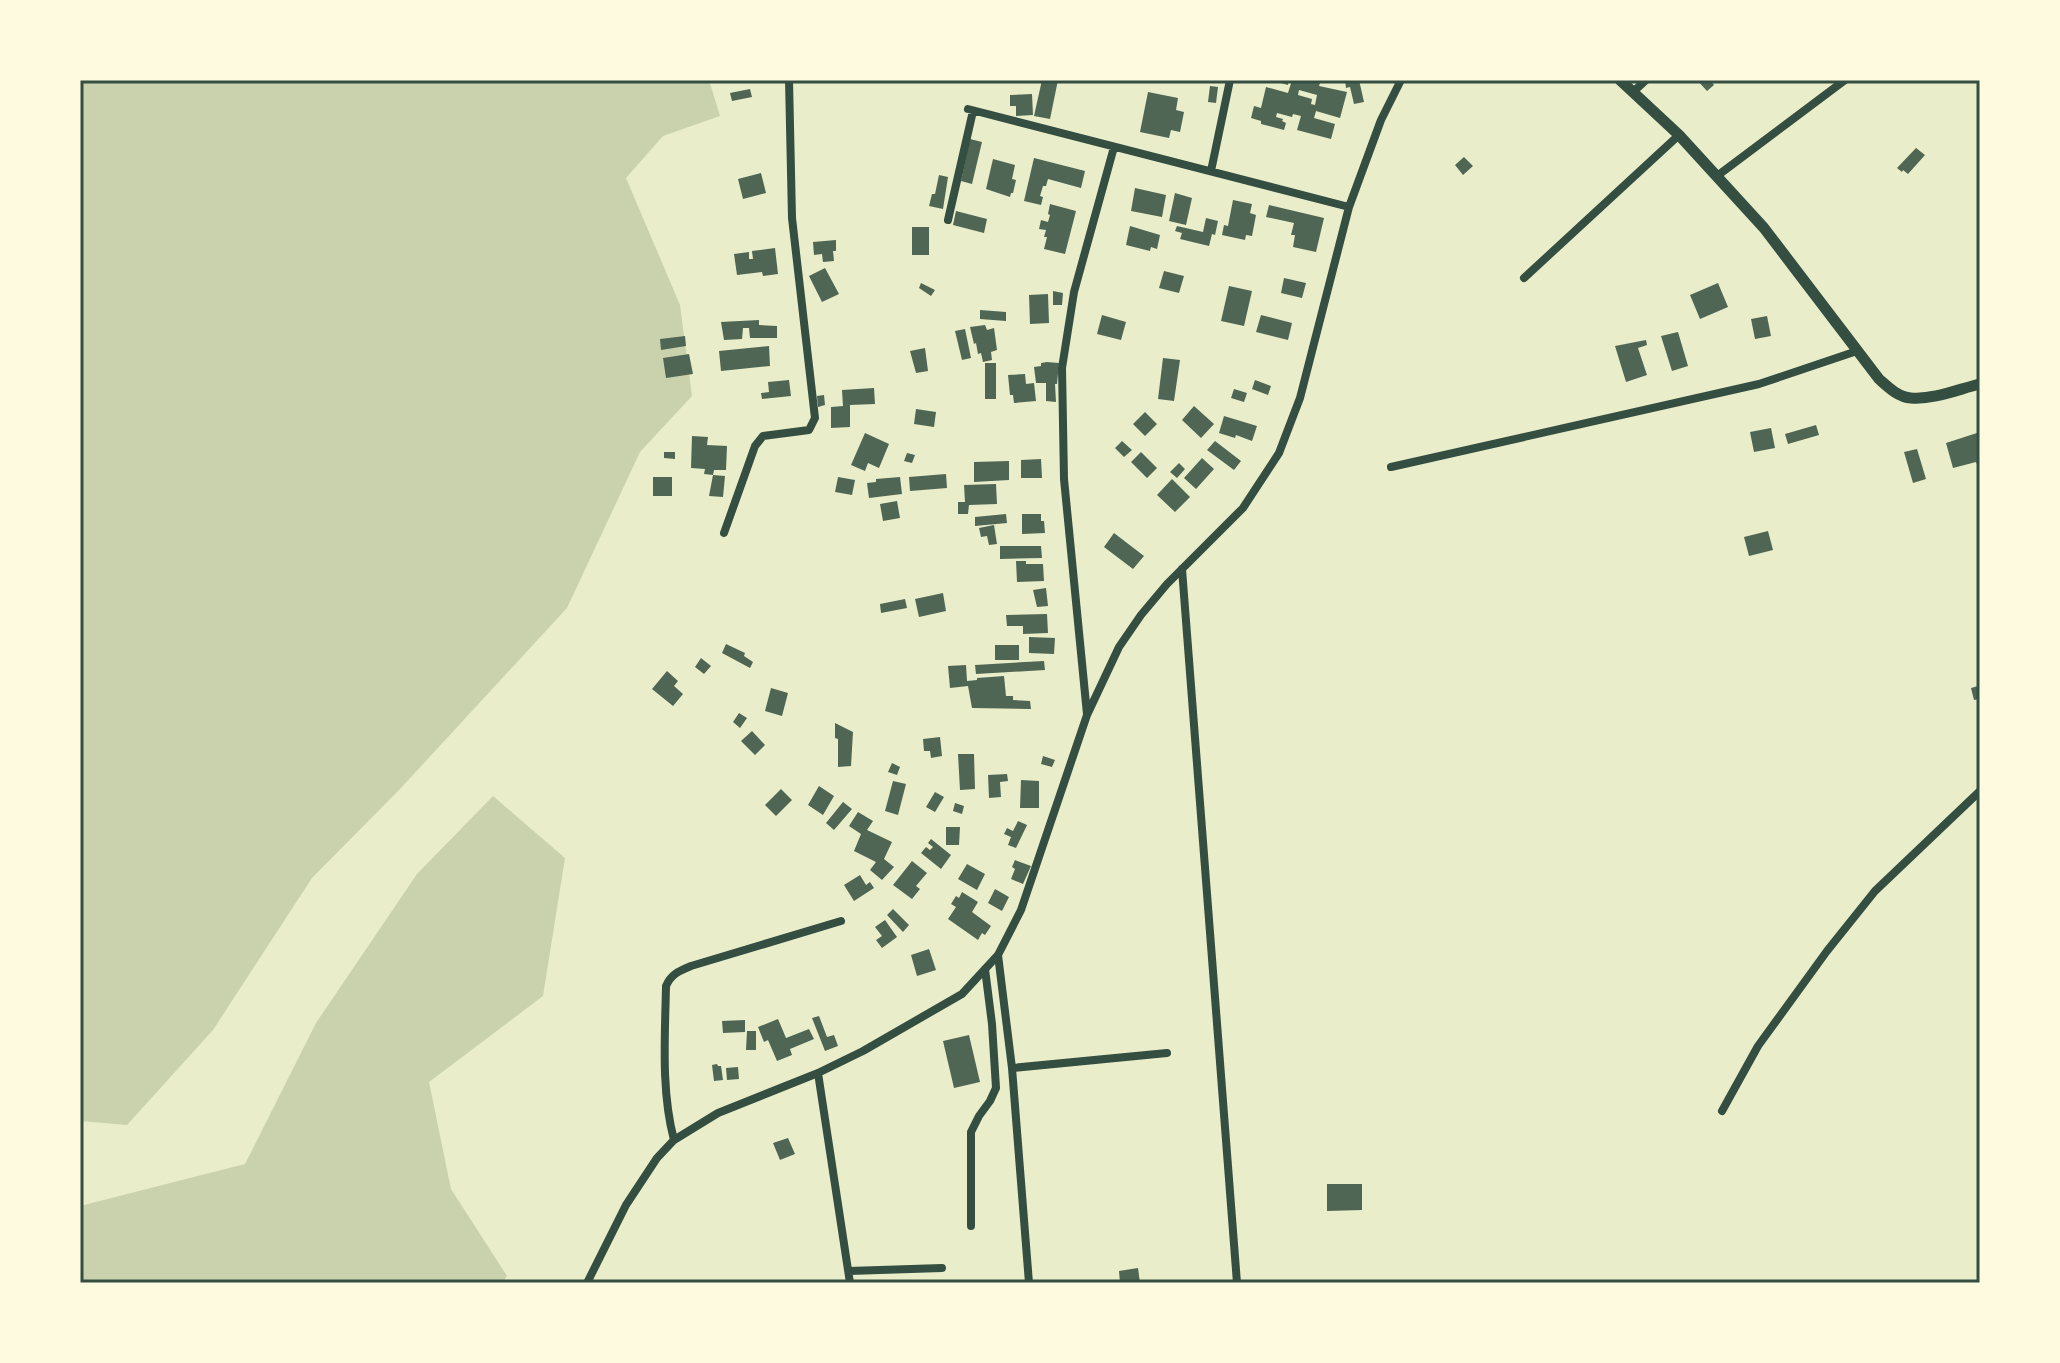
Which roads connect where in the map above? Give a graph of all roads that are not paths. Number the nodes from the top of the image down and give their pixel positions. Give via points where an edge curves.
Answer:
1 (789, 80) edge
2 (1230, 80) edge
3 (1401, 80) edge
4 (1620, 80) edge
5 (1646, 80) edge
6 (1845, 80) edge
7 (1633, 92) junction
8 (1679, 135) junction
9 (1114, 147) junction
10 (1211, 171) junction
11 (1717, 176) junction
12 (1349, 207) junction
13 (948, 220) dead end
14 (1524, 278) dead end
15 (1857, 351) junction
16 (1980, 384) edge
17 (1391, 467) dead end
18 (724, 533) dead end
19 (1182, 569) junction
20 (1087, 715) junction
21 (1980, 791) edge
22 (841, 921) dead end
23 (998, 955) junction
24 (985, 969) junction
25 (1167, 1053) dead end
26 (1012, 1068) junction
27 (818, 1073) junction
28 (1722, 1111) dead end
29 (674, 1140) junction
30 (971, 1226) dead end
31 (942, 1268) dead end
32 (849, 1271) junction
33 (587, 1283) edge
34 (850, 1283) edge
35 (1029, 1283) edge
36 (1237, 1283) edge

1 - 18 street via 792,218 815,418 809,430 763,436 755,446
2 - 10 street
3 - 12 street
4 - 7 street
5 - 7 street
6 - 11 street
7 - 8 street
8 - 11 street
8 - 14 street
9 - 10 street
9 - 13 street via 971,110
9 - 20 street via 1074,292 1062,368 1064,479
10 - 12 street
11 - 15 street via 1764,228
12 - 19 street via 1300,398 1279,453 1243,508
15 - 16 street via 1879,379 1910,398
15 - 17 street via 1759,384
19 - 20 street via 1119,647
19 - 36 street
20 - 23 street via 1021,910
21 - 28 street via 1855,915 1758,1046
22 - 29 street via 691,966 669,979 666,1084
23 - 24 street
23 - 26 street
24 - 27 street via 962,994
24 - 30 street via 996,1088 971,1132
25 - 26 street
26 - 35 street
27 - 29 street via 718,1113
27 - 32 street
29 - 33 street via 626,1205
31 - 32 street
32 - 34 street

